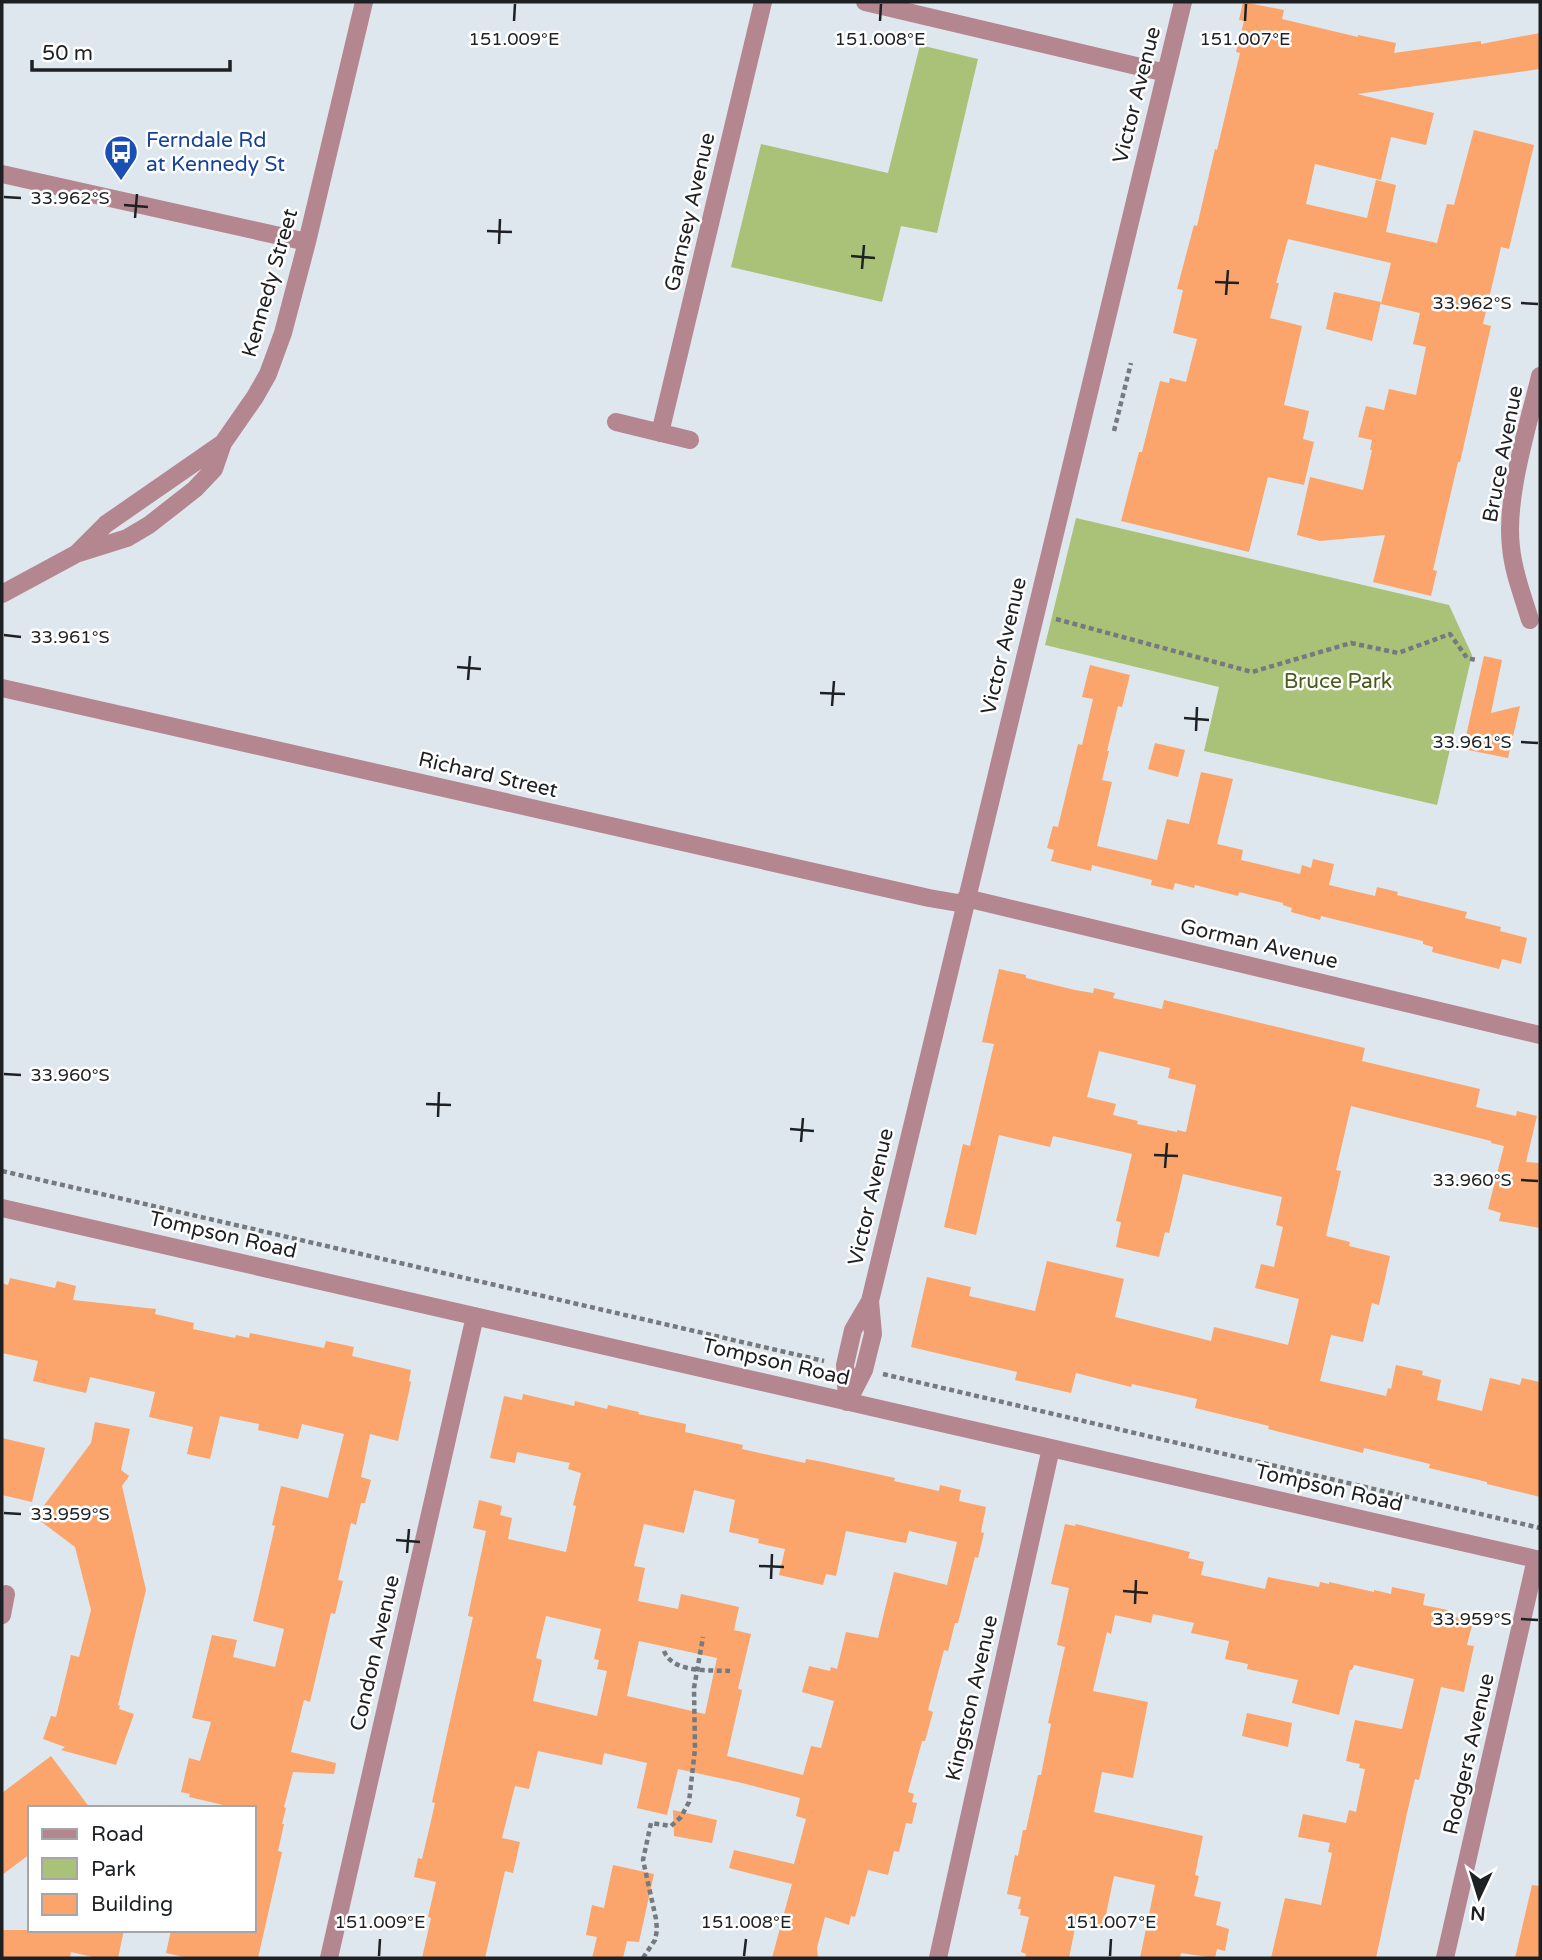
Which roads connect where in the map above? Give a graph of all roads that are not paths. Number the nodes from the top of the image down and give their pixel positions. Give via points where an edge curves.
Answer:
1 (364, 2) edge
2 (764, 2) edge
3 (865, 2) edge
4 (1183, 2) edge
5 (1166, 73) junction
6 (2, 174) edge
7 (307, 242) junction
8 (1540, 376) edge
9 (615, 422) dead end
10 (660, 433) junction
11 (690, 440) dead end
12 (223, 443) junction
13 (76, 554) junction
14 (2, 594) edge
15 (1530, 620) dead end
16 (2, 688) edge
17 (965, 901) junction
18 (1540, 1035) edge
19 (2, 1208) edge
20 (870, 1301) junction
21 (475, 1316) junction
22 (847, 1402) junction
23 (1051, 1448) junction
24 (1538, 1560) edge
25 (329, 1958) edge
26 (938, 1958) edge
27 (1445, 1958) edge

1 - 7 street, Kennedy Street
2 - 10 street, Garnsey Avenue
3 - 5 street
4 - 5 street, Victor Avenue
5 - 17 street, Victor Avenue
6 - 7 street
7 - 12 street, Kennedy Street via 268,374
8 - 15 street, Bruce Avenue via 1510,518 1514,568
9 - 10 street
10 - 11 street
12 - 13 street, Kennedy Street via 106,524
12 - 13 street, Kennedy Street via 214,470 172,508 127,538
13 - 14 street, Kennedy Street
16 - 17 street, Richard Street via 915,895
17 - 18 street, Gorman Avenue
17 - 20 street, Victor Avenue
19 - 21 street, Tompson Road
20 - 22 street, Victor Avenue via 853,1331 845,1365
20 - 22 street, Victor Avenue via 873,1334 864,1370
21 - 22 street, Tompson Road
21 - 25 street, Condon Avenue
22 - 23 street, Tompson Road
23 - 24 street, Tompson Road
23 - 26 street, Kingston Avenue
24 - 27 street, Rodgers Avenue

